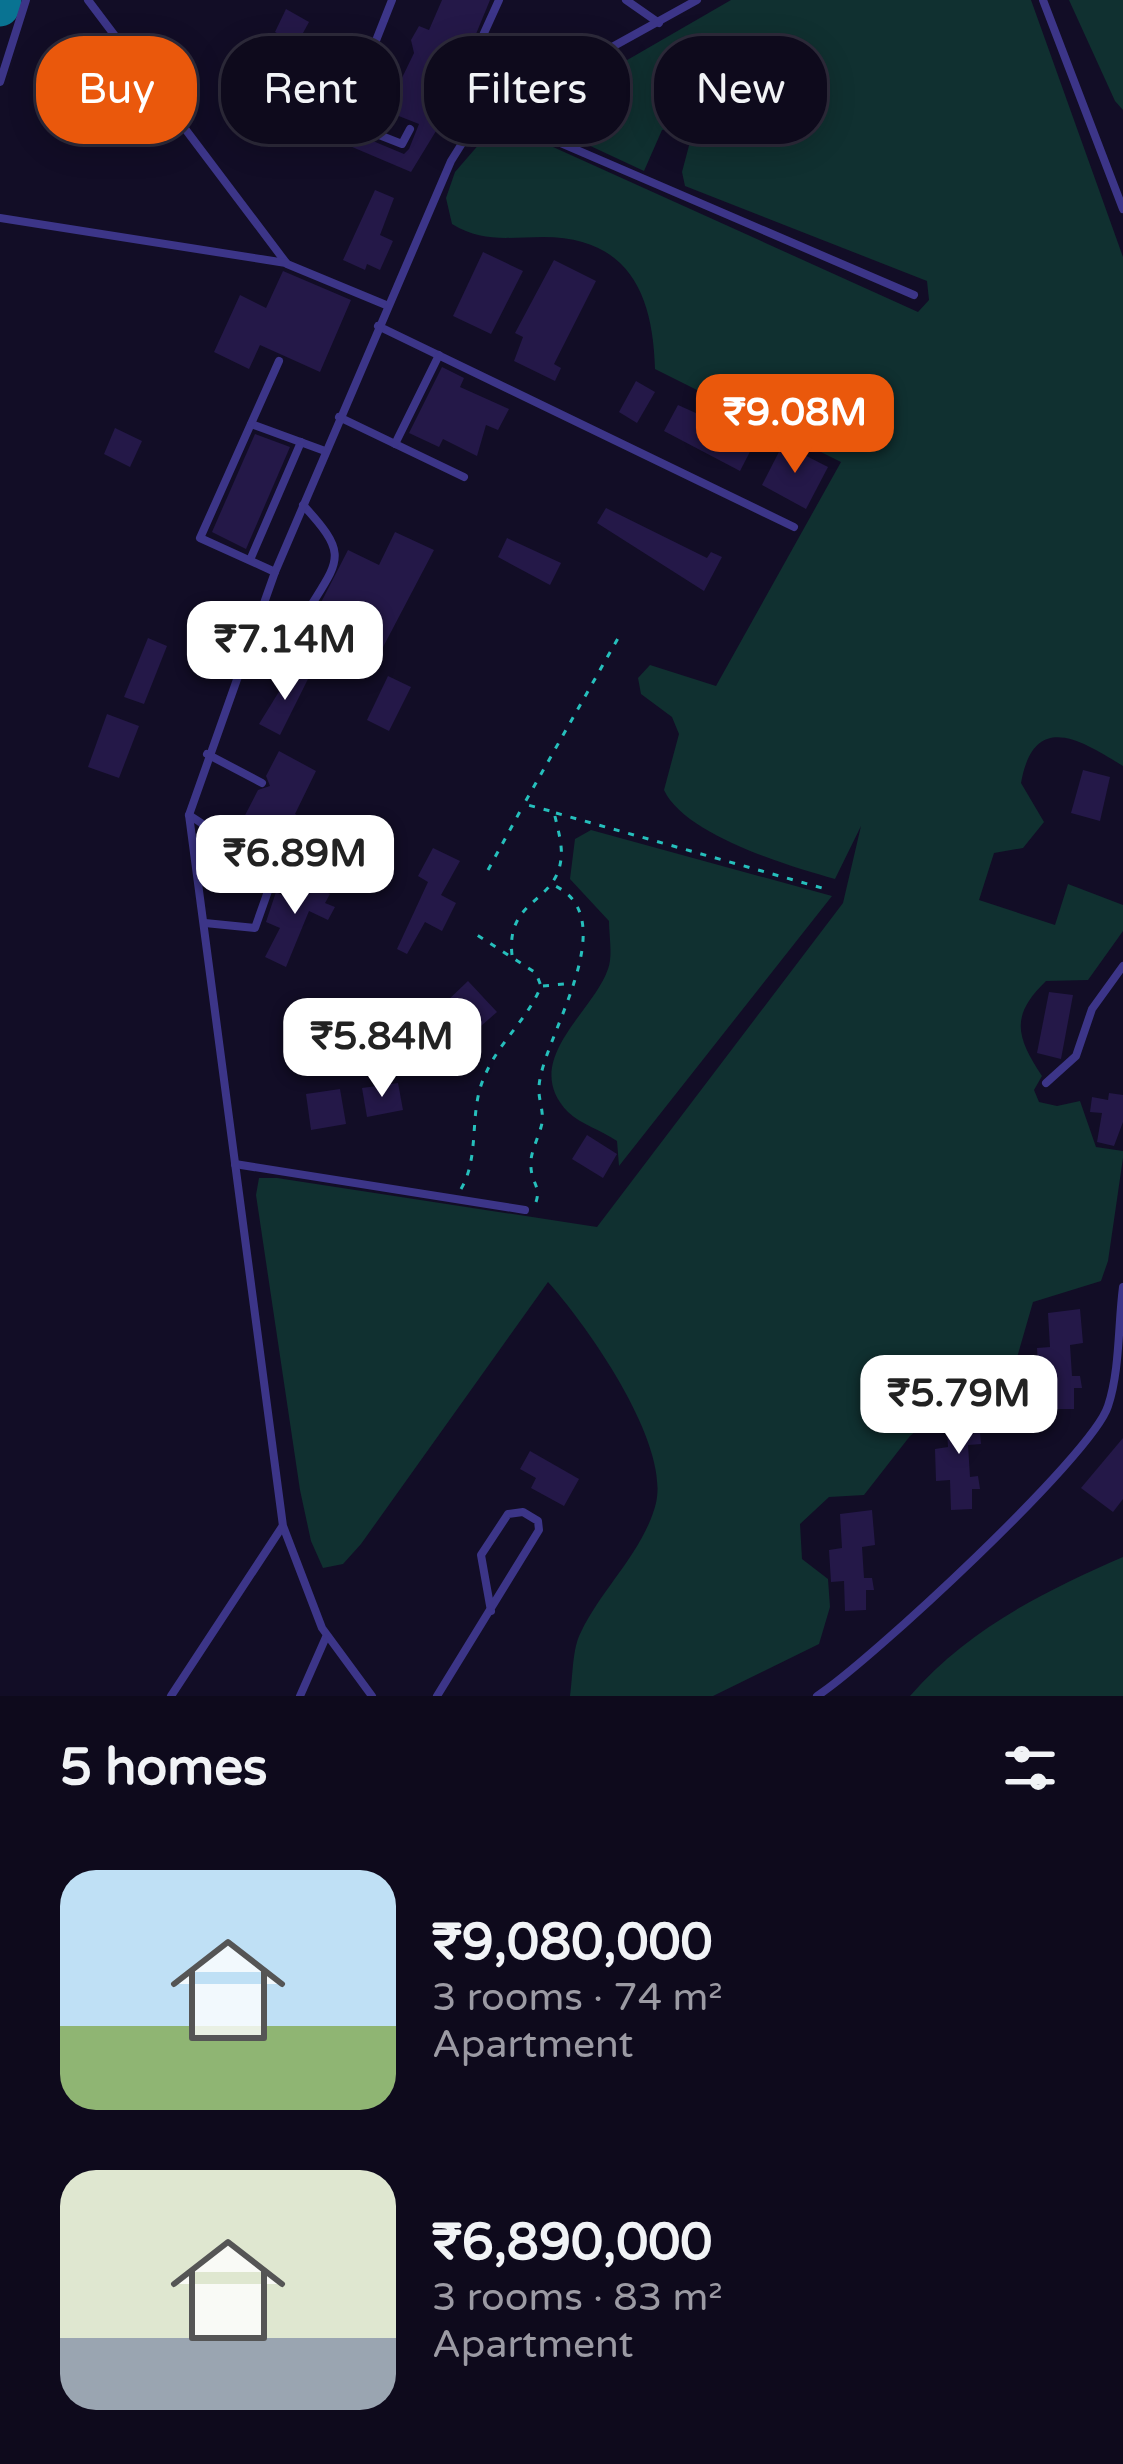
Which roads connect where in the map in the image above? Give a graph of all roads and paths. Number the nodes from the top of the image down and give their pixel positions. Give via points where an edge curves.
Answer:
1 (26, 0) edge
2 (88, 0) edge
3 (392, 0) edge
4 (499, 0) edge
5 (626, 0) edge
6 (697, 0) edge
7 (1043, 0) edge
8 (659, 22) junction
9 (483, 36) edge
10 (630, 38) edge
11 (0, 82) edge
12 (410, 129) dead end
13 (462, 144) edge
14 (563, 144) edge
15 (1123, 209) edge
16 (0, 218) edge
17 (287, 264) junction
18 (914, 295) dead end
19 (386, 305) junction
20 (378, 326) junction
21 (439, 355) junction
22 (279, 361) dead end
23 (339, 417) junction
24 (251, 424) junction
25 (301, 442) junction
26 (395, 444) junction
27 (325, 451) junction
28 (464, 477) dead end
29 (303, 505) junction
30 (794, 527) dead end
31 (250, 560) junction
32 (275, 572) junction
33 (258, 614) junction
34 (621, 633) dead end
35 (207, 754) junction
36 (262, 783) dead end
37 (524, 804) junction
38 (554, 812) junction
39 (189, 815) junction
40 (488, 870) dead end
41 (551, 884) junction
42 (822, 888) dead end
43 (205, 923) junction
44 (471, 931) dead end
45 (512, 955) junction
46 (1123, 966) edge
47 (574, 983) junction
48 (541, 986) junction
49 (1046, 1083) dead end
50 (236, 1164) junction
51 (458, 1196) junction
52 (525, 1210) joint
53 (1123, 1287) edge
54 (283, 1526) junction
55 (490, 1611) junction
56 (326, 1635) junction
57 (171, 1696) edge
58 (300, 1696) edge
59 (372, 1696) edge
60 (437, 1696) edge
61 (817, 1696) edge

1 - 11 lane
2 - 17 lane
3 - 12 lane via 347,114 351,124 403,144
4 - 9 lane
5 - 8 lane
6 - 8 lane
7 - 15 lane
8 - 10 lane
13 - 19 lane
14 - 18 lane
16 - 17 lane
17 - 19 lane
19 - 20 lane
20 - 21 lane
20 - 23 lane
21 - 26 lane
21 - 30 lane
22 - 24 lane
23 - 26 lane
23 - 27 lane
24 - 25 lane
24 - 31 lane via 200,538
25 - 27 lane
25 - 31 lane
26 - 28 lane
27 - 29 lane
29 - 32 lane
29 - 33 lane via 333,537 335,562 304,617
31 - 32 lane
32 - 33 lane
33 - 35 lane
34 - 37 path
35 - 36 lane
35 - 39 lane
37 - 38 path
37 - 40 path
38 - 41 path via 561,860
38 - 42 path
39 - 43 lane
39 - 43 lane via 279,874 255,928
41 - 45 path via 519,911 509,932
41 - 47 path via 573,905 583,932
43 - 50 lane
44 - 45 path
45 - 48 path
46 - 49 lane via 1092,1009 1076,1056
47 - 48 path
47 - 52 path via 539,1084 542,1120 530,1163 539,1198
48 - 51 path via 485,1074
50 - 51 lane
50 - 54 lane
51 - 52 lane
53 - 61 lane via 1108,1408 1072,1460 881,1645
54 - 56 lane
54 - 57 lane
55 - 55 lane via 539,1530 523,1512 508,1514 481,1555
55 - 60 lane
56 - 58 lane
56 - 59 lane

